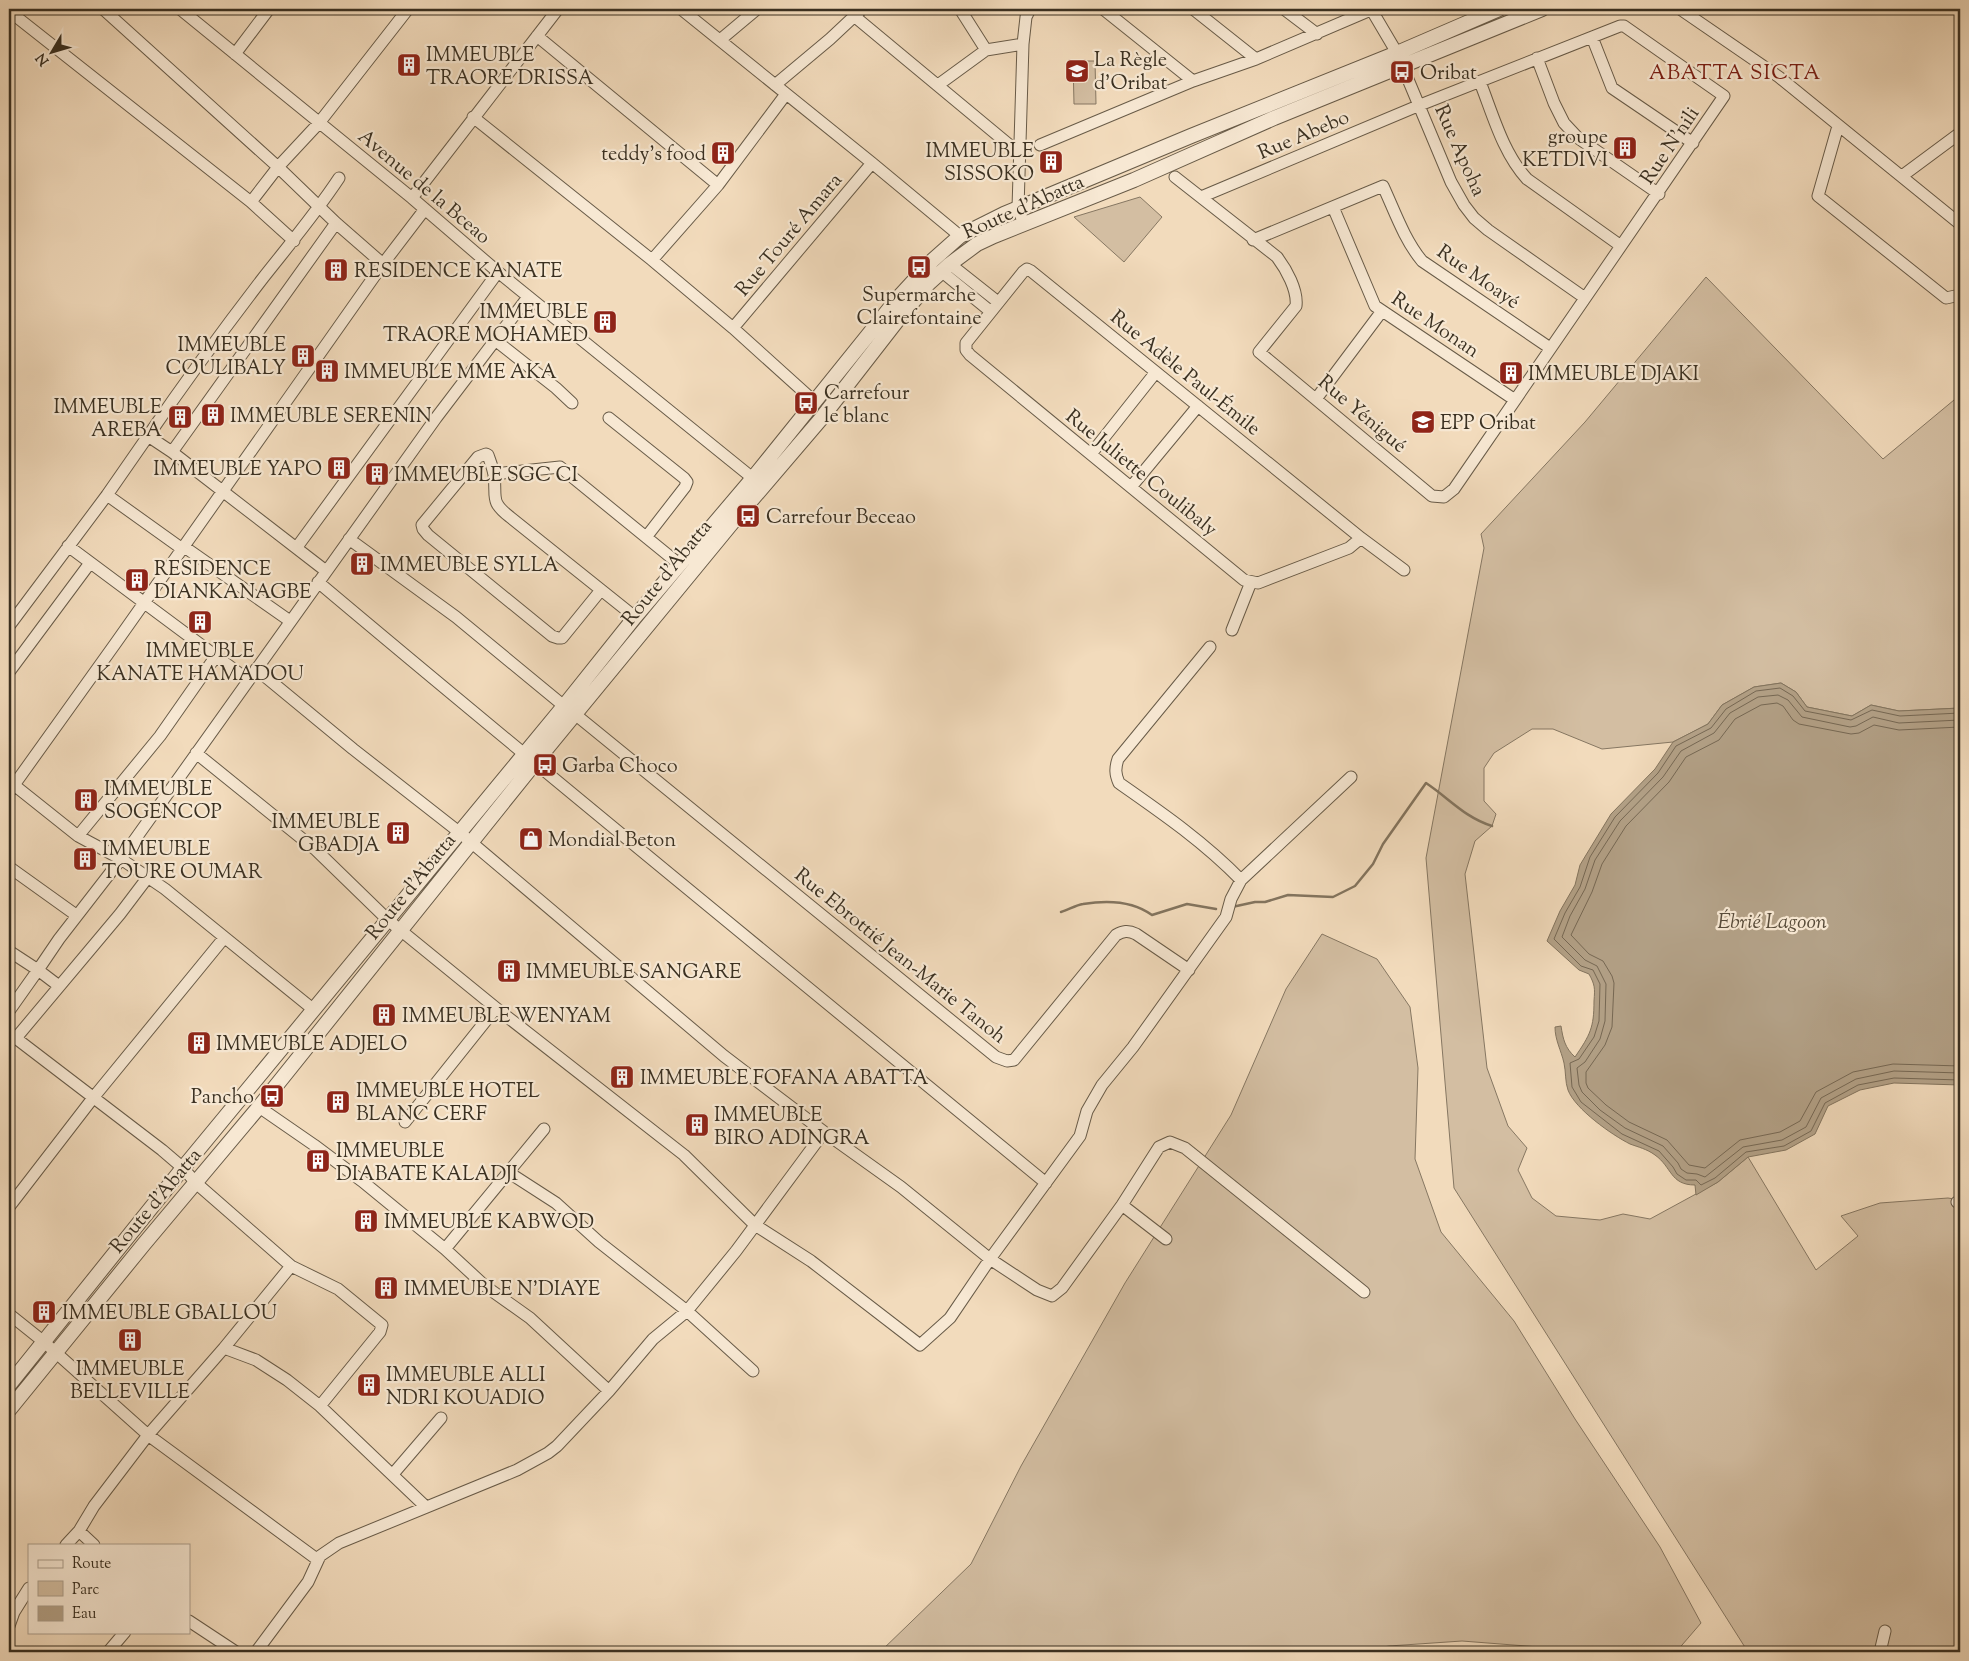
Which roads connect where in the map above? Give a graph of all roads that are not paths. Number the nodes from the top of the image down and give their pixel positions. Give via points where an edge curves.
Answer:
1 (103, 9) edge
2 (180, 9) edge
3 (269, 9) edge
4 (408, 9) edge
5 (558, 9) edge
6 (681, 9) edge
7 (757, 9) edge
8 (960, 9) edge
9 (1103, 9) edge
10 (1193, 9) edge
11 (1284, 9) edge
12 (1372, 9) edge
13 (1499, 9) edge
14 (1542, 9) edge
15 (1680, 9) edge
16 (9, 11) edge
17 (858, 12) edge
18 (1026, 12) edge
19 (1317, 34) junction
20 (537, 36) junction
21 (1592, 37) junction
22 (720, 40) junction
23 (1023, 44) junction
24 (986, 50) junction
25 (235, 54) junction
26 (1537, 58) junction
27 (1256, 59) junction
28 (1400, 59) junction
29 (1193, 81) junction
30 (1480, 82) junction
31 (775, 85) junction
32 (938, 85) junction
33 (786, 94) junction
34 (1420, 105) junction
35 (473, 117) junction
36 (319, 123) junction
37 (1838, 126) junction
38 (1958, 140) edge
39 (1692, 143) junction
40 (1040, 145) dead end
41 (1020, 153) junction
42 (872, 163) junction
43 (278, 167) junction
44 (1902, 176) junction
45 (1174, 177) dead end
46 (340, 178) dead end
47 (718, 185) junction
48 (1658, 194) junction
49 (1201, 197) junction
50 (412, 198) junction
51 (251, 202) junction
52 (320, 207) junction
53 (1333, 207) junction
54 (1018, 208) junction
55 (425, 209) junction
56 (336, 224) junction
57 (1024, 224) junction
58 (1960, 224) edge
59 (960, 236) junction
60 (1253, 240) junction
61 (294, 241) junction
62 (1621, 246) junction
63 (652, 260) junction
64 (383, 264) junction
65 (946, 267) junction
66 (498, 272) junction
67 (1960, 295) edge
68 (528, 296) junction
69 (1585, 298) junction
70 (998, 302) junction
71 (990, 311) junction
72 (1382, 311) junction
73 (733, 328) junction
74 (495, 340) junction
75 (1550, 348) junction
76 (1156, 372) junction
77 (1316, 399) junction
78 (1515, 400) junction
79 (572, 402) dead end
80 (815, 402) junction
81 (1198, 406) junction
82 (609, 418) dead end
83 (148, 436) junction
84 (172, 452) junction
85 (1091, 454) junction
86 (494, 474) junction
87 (758, 482) junction
88 (1131, 487) junction
89 (222, 490) junction
90 (107, 495) junction
91 (647, 536) junction
92 (349, 538) junction
93 (1361, 538) junction
94 (68, 546) junction
95 (182, 547) junction
96 (297, 548) junction
97 (90, 563) junction
98 (679, 564) junction
99 (1404, 570) dead end
100 (326, 571) junction
101 (318, 582) junction
102 (1251, 582) junction
103 (601, 590) junction
104 (144, 603) junction
105 (634, 617) junction
106 (290, 621) junction
107 (9, 626) edge
108 (1232, 630) dead end
109 (1210, 647) dead end
110 (216, 656) junction
111 (256, 669) junction
112 (9, 672) edge
113 (248, 680) junction
114 (564, 706) junction
115 (576, 715) junction
116 (196, 753) junction
117 (522, 755) junction
118 (534, 764) junction
119 (1351, 777) dead end
120 (11, 786) edge
121 (459, 832) junction
122 (78, 836) junction
123 (471, 843) junction
124 (120, 859) junction
125 (9, 868) edge
126 (148, 877) junction
127 (1241, 880) junction
128 (76, 915) junction
129 (388, 920) junction
130 (400, 929) junction
131 (224, 938) junction
132 (9, 951) edge
133 (38, 970) junction
134 (1189, 970) junction
135 (59, 986) junction
136 (496, 1008) junction
137 (314, 1010) junction
138 (9, 1011) edge
139 (12, 1035) edge
140 (93, 1098) junction
141 (259, 1107) junction
142 (405, 1122) dead end
143 (544, 1129) dead end
144 (824, 1132) junction
145 (183, 1168) junction
146 (508, 1172) junction
147 (196, 1183) junction
148 (1046, 1183) junction
149 (1122, 1205) junction
150 (9, 1207) edge
151 (755, 1225) junction
152 (1166, 1240) dead end
153 (445, 1249) junction
154 (990, 1260) junction
155 (291, 1266) junction
156 (1364, 1292) dead end
157 (687, 1311) junction
158 (9, 1314) edge
159 (44, 1342) junction
160 (224, 1348) junction
161 (55, 1352) junction
162 (753, 1371) dead end
163 (9, 1385) edge
164 (609, 1391) junction
165 (320, 1406) junction
166 (9, 1410) edge
167 (441, 1418) dead end
168 (148, 1435) junction
169 (393, 1474) junction
170 (426, 1507) junction
171 (79, 1531) junction
172 (67, 1544) edge
173 (93, 1544) edge
174 (318, 1560) junction
175 (28, 1590) edge
176 (190, 1622) edge
177 (9, 1626) edge
178 (1885, 1631) dead end
179 (124, 1634) edge
180 (108, 1652) edge
181 (236, 1652) edge
182 (256, 1652) edge
183 (1880, 1652) edge

1 - 43 street
2 - 25 street, Avenue de la Bceao
3 - 25 street
4 - 36 street
5 - 20 street
6 - 22 street
7 - 22 street
8 - 24 street
9 - 29 street
10 - 27 street
11 - 19 street
12 - 19 street
12 - 28 street, Rue Apoha
13 - 28 street, Route d'Abatta
14 - 28 street, Route d'Abatta
15 - 37 street via 1779,77
16 - 51 street
17 - 31 street
17 - 32 street
18 - 23 street
19 - 27 street
20 - 35 street
20 - 47 street
21 - 26 street, Rue N'nili
21 - 39 street via 1612,88
21 - 39 street, Rue N'nili via 1624,26 1724,96
22 - 31 street
23 - 24 street
23 - 41 street
24 - 32 street
25 - 36 street, Avenue de la Bceao
26 - 30 street, Rue N'nili
26 - 48 street via 1564,123 1578,138
27 - 29 street
28 - 34 street, Rue Apoha
28 - 54 street, Route d'Abatta
28 - 57 street, Route d'Abatta via 1151,172
29 - 40 street
30 - 34 street, Rue N'nili
30 - 62 street via 1516,167 1527,179
31 - 33 street
32 - 41 street
33 - 42 street
33 - 47 street
34 - 49 street, Rue Abebo
34 - 69 street, Rue Apoha via 1452,182 1474,218
35 - 50 street
35 - 63 street
36 - 43 street
36 - 50 street, Avenue de la Bceao
37 - 44 street
37 - 67 street via 1818,196 1946,298
38 - 44 street
39 - 48 street, Rue N'nili
41 - 54 street
42 - 59 street
42 - 73 street, Rue Touré Amara
43 - 51 street
43 - 52 street
44 - 58 street
45 - 49 street, Rue Yénigué
46 - 52 street
47 - 63 street
48 - 62 street, Rue N'nili
49 - 60 street, Rue Yénigué
50 - 55 street, Avenue de la Bceao
51 - 61 street
52 - 56 street
52 - 61 street
53 - 60 street, Rue Moayé
53 - 72 street, Rue Monan via 1370,297
53 - 75 street, Rue Moayé via 1383,186 1405,235 1422,261
54 - 57 street
54 - 59 street, Route d'Abatta
55 - 64 street
55 - 66 street, Avenue de la Bceao
56 - 64 street
56 - 84 street
57 - 65 street, Route d'Abatta via 977,244
59 - 80 street, Route d'Abatta via 898,298
60 - 77 street, Rue Yénigué via 1284,266 1297,299 1296,306 1259,352
61 - 83 street via 185,381
62 - 69 street, Rue N'nili
63 - 73 street
64 - 89 street
65 - 70 street
65 - 71 street
65 - 87 street, Route d'Abatta via 900,317 820,420
66 - 68 street, Avenue de la Bceao
66 - 96 street
68 - 74 street
68 - 87 street, Avenue de la Bceao
69 - 75 street, Rue Yénigué
70 - 71 street, Rue Juliette Coulibaly
70 - 76 street, Rue Adèle Paul-Émile via 1027,269
71 - 85 street, Rue Juliette Coulibaly via 966,343 966,350
72 - 77 street
72 - 78 street, Rue Monan
73 - 80 street
74 - 79 street
74 - 92 street
75 - 78 street, Rue Yénigué
76 - 81 street, Rue Adèle Paul-Émile
76 - 85 street
77 - 78 street, Rue Yénigué via 1432,496 1444,497 1454,488
80 - 87 street, Route d'Abatta
81 - 88 street
81 - 93 street, Rue Adèle Paul-Émile
82 - 91 street via 687,482
83 - 84 street
83 - 90 street
84 - 89 street
85 - 88 street, Rue Juliette Coulibaly
86 - 91 street via 560,467
86 - 103 street via 494,496 501,509
86 - 103 street via 488,455 480,455 422,525 428,536 558,638 562,638
87 - 98 street, Route d'Abatta
87 - 115 street, Route d'Abatta
88 - 102 street, Rue Juliette Coulibaly via 1244,580
89 - 95 street
89 - 96 street
90 - 94 street
90 - 95 street
91 - 98 street
92 - 100 street
92 - 114 street via 456,617
93 - 99 street, Rue Adèle Paul-Émile
93 - 102 street via 1349,548 1258,583
94 - 97 street
94 - 107 street
95 - 104 street
95 - 106 street
96 - 100 street
97 - 104 street
97 - 112 street
98 - 105 street, Route d'Abatta
100 - 101 street
101 - 106 street
101 - 117 street
102 - 108 street
103 - 105 street
104 - 110 street
104 - 120 street
105 - 114 street, Route d'Abatta
106 - 111 street
109 - 127 street via 1118,759 1116,776 1119,783 1175,822
110 - 113 street
110 - 122 street via 160,736
111 - 113 street
111 - 121 street
113 - 116 street
114 - 117 street, Route d'Abatta
115 - 118 street, Route d'Abatta
115 - 134 street, Rue Ebrottié Jean-Marie Tanoh via 996,1058 1014,1060 1120,933 1136,934
116 - 124 street
116 - 129 street via 316,850
117 - 118 street
117 - 121 street, Route d'Abatta
118 - 123 street, Route d'Abatta
118 - 148 street
119 - 127 street
120 - 122 street
121 - 123 street
121 - 129 street, Route d'Abatta
122 - 124 street
123 - 130 street, Route d'Abatta
123 - 144 street via 724,1056
124 - 126 street
124 - 128 street
125 - 128 street
126 - 131 street
126 - 135 street
127 - 134 street via 1226,917
128 - 133 street
129 - 130 street
129 - 137 street, Route d'Abatta
130 - 136 street
130 - 141 street, Route d'Abatta
131 - 137 street
131 - 140 street
132 - 133 street
133 - 135 street
133 - 138 street
134 - 148 street via 1102,1085 1087,1110 1080,1136
135 - 139 street
136 - 142 street
136 - 151 street via 684,1155
137 - 145 street, Route d'Abatta
139 - 140 street
140 - 145 street
140 - 150 street
141 - 147 street, Route d'Abatta
141 - 153 street via 321,1150
143 - 146 street
144 - 151 street
144 - 154 street via 901,1187
145 - 147 street
145 - 159 street, Route d'Abatta
146 - 153 street
146 - 157 street via 556,1203 599,1242
147 - 155 street
147 - 161 street, Route d'Abatta
148 - 154 street
149 - 152 street
149 - 154 street via 1062,1288 1052,1296
149 - 156 street via 1160,1147 1170,1142 1185,1148
151 - 154 street via 811,1261 920,1345 950,1318
151 - 157 street
153 - 164 street via 485,1286 530,1318
155 - 160 street
155 - 165 street via 338,1290 382,1325 380,1332
157 - 162 street
157 - 164 street via 654,1339
158 - 159 street
159 - 161 street
159 - 163 street, Route d'Abatta
160 - 165 street via 266,1365
160 - 168 street
161 - 166 street, Route d'Abatta
161 - 168 street
164 - 170 street via 548,1454 518,1470
165 - 169 street
167 - 169 street
168 - 171 street
168 - 174 street
169 - 170 street
170 - 174 street via 339,1543
171 - 172 street
171 - 173 street
174 - 182 street via 308,1582
175 - 177 street
176 - 181 street
178 - 183 street
179 - 180 street

